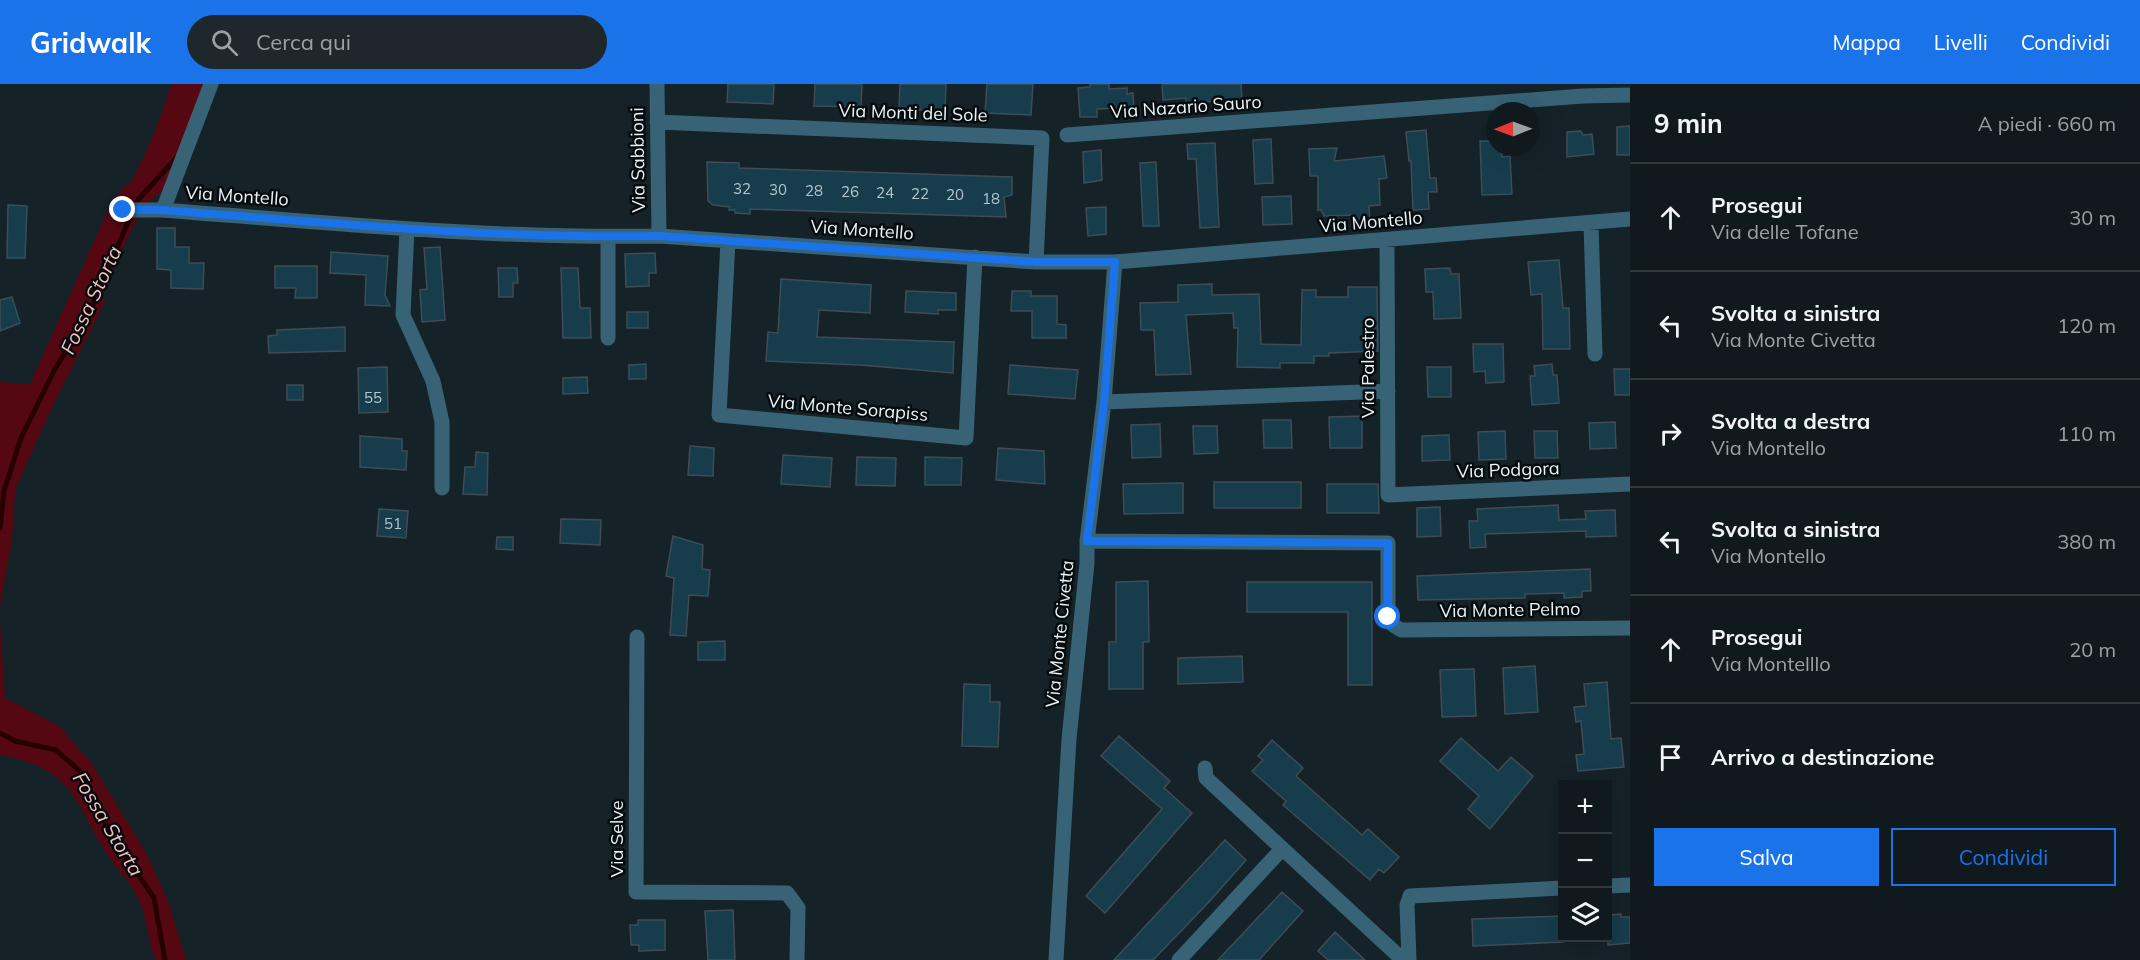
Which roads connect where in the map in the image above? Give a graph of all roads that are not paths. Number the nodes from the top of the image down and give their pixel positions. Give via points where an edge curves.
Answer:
1 (211, 84) edge
2 (657, 84) edge
3 (1630, 95) edge
4 (657, 122) junction
5 (1067, 135) dead end
6 (122, 210) dead end
7 (163, 210) junction
8 (1630, 219) edge
9 (1591, 224) junction
10 (407, 229) junction
11 (659, 236) junction
12 (608, 237) junction
13 (728, 241) junction
14 (1387, 241) junction
15 (975, 257) junction
16 (1036, 262) junction
17 (1115, 262) junction
18 (608, 338) dead end
19 (1595, 354) dead end
20 (1388, 391) junction
21 (1104, 402) junction
22 (1630, 484) edge
23 (442, 488) dead end
24 (1388, 495) joint
25 (1087, 541) junction
26 (1393, 625) joint
27 (1630, 628) edge
28 (637, 637) dead end
29 (1205, 768) dead end
30 (1282, 849) junction
31 (1630, 885) edge
32 (1612, 886) edge
33 (1558, 888) edge
34 (797, 960) edge
35 (1056, 960) edge
36 (1179, 960) edge
37 (1403, 960) edge
38 (1409, 960) edge

1 - 7 street, Via Montello
2 - 4 street, Via Sabbioni
3 - 5 street, Via Nazario Sauro
4 - 11 street, Via Sabbioni
4 - 16 street, Via Monti del Sole via 1042,138
6 - 7 street
7 - 10 street, Via Montello
8 - 9 street, Via Montello
9 - 14 street, Via Montello
9 - 19 street
10 - 12 street, Via Montello
10 - 23 street via 403,315 435,391 442,422
11 - 12 street, Via Montello
11 - 13 street, Via Montello
12 - 18 street
13 - 15 street, Via Montello
13 - 15 street, Via Monte Sorapiss via 719,415 966,438
14 - 17 street, Via Montello
14 - 20 street, Via Palestro
15 - 16 street, Via Montello
16 - 17 street, Via Montello
17 - 21 street
20 - 21 street
20 - 24 street, Via Palestro
21 - 25 street
22 - 24 street, Via Podgora
25 - 26 street, Via Monte Civetta via 1388,543 1387,612
25 - 35 street, Via Monte Civetta via 1069,740
26 - 27 street, Via Monte Pelmo via 1406,630
28 - 34 street, Via Selve via 636,892 787,893 798,908
29 - 30 street via 1206,778
30 - 36 street
30 - 37 street
31 - 32 street
33 - 38 street via 1410,896

